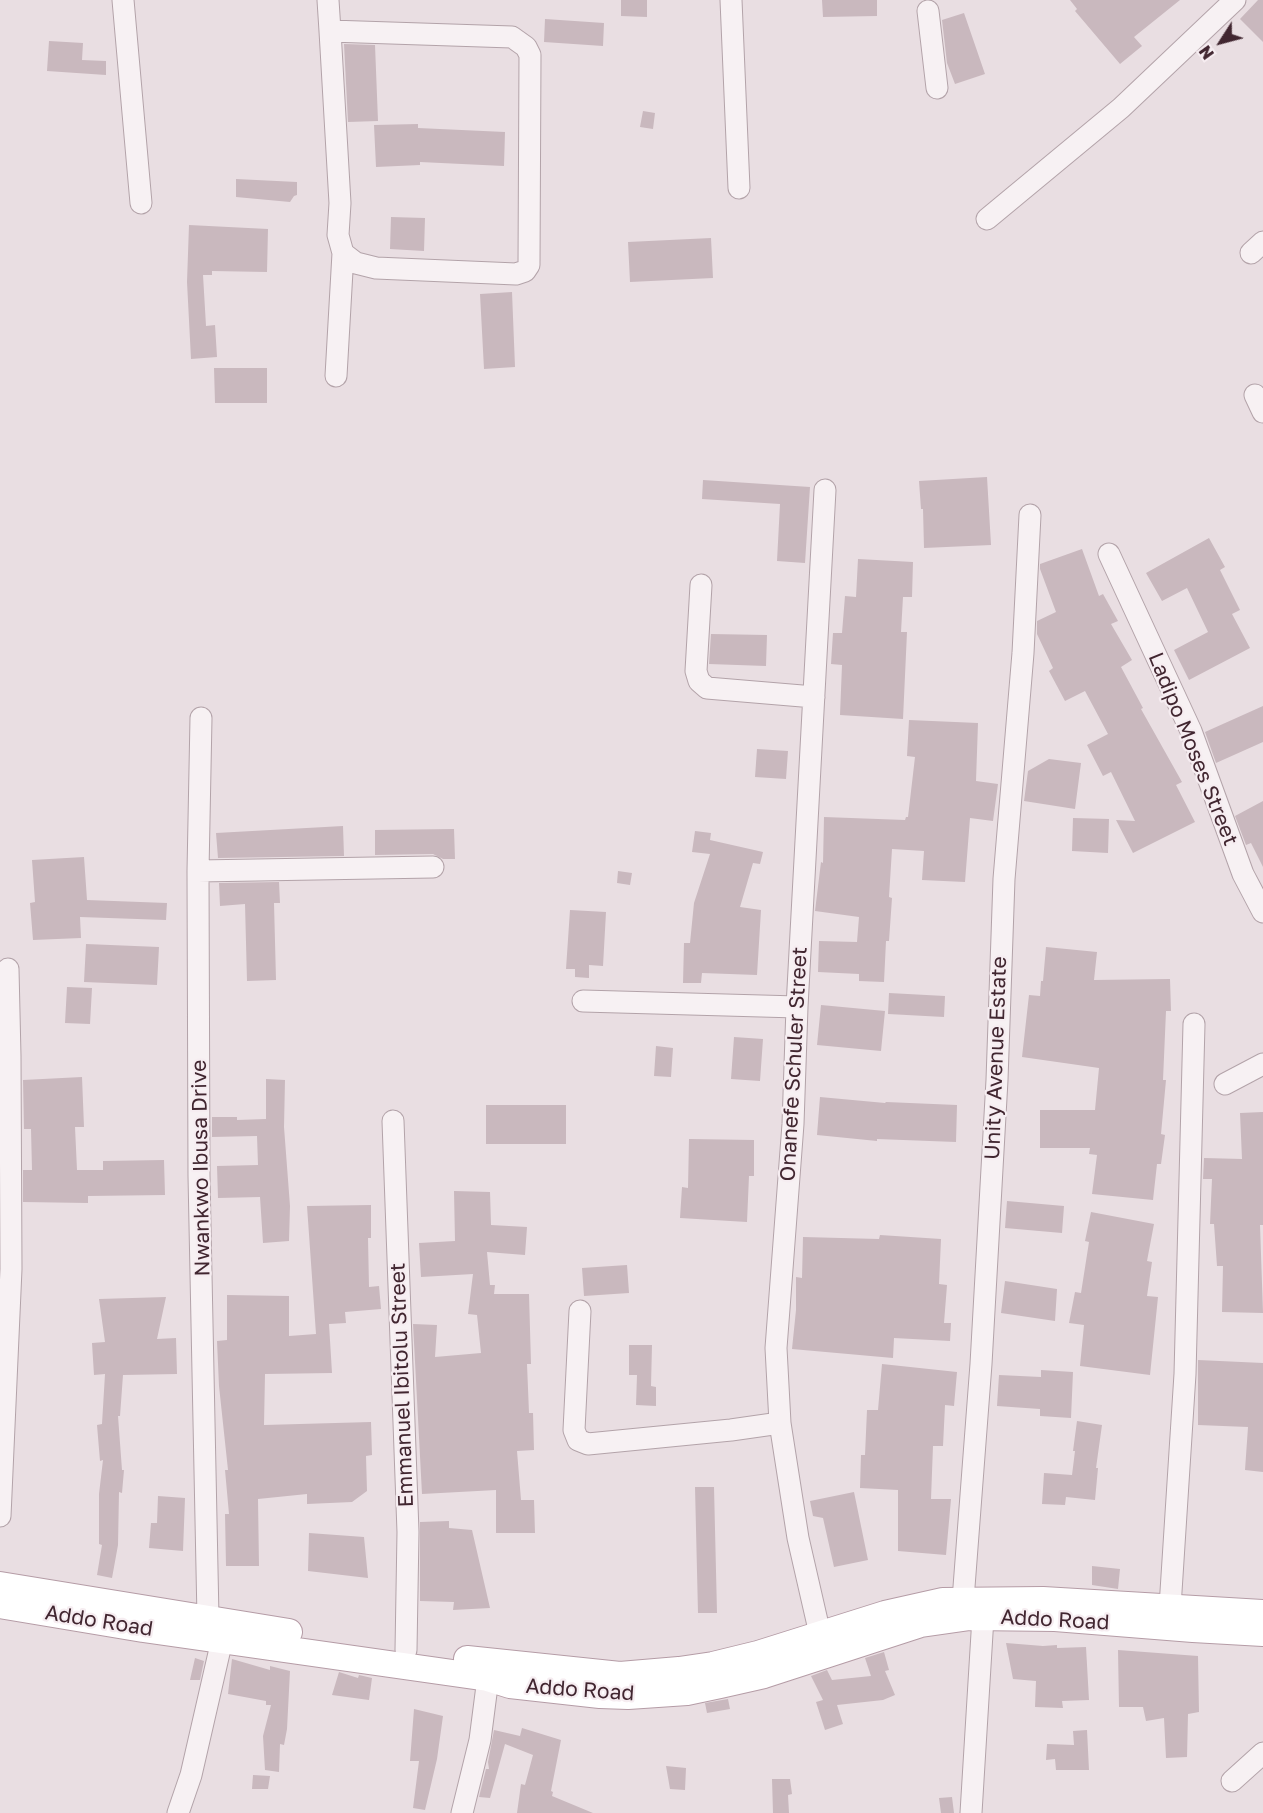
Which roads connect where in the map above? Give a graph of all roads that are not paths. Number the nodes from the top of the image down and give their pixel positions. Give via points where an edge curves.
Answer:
1 (123, 0) edge
2 (328, 0) edge
3 (730, 0) edge
4 (1235, 0) edge
5 (933, 4) edge
6 (330, 31) junction
7 (937, 88) dead end
8 (739, 188) dead end
9 (141, 203) dead end
10 (987, 219) dead end
11 (343, 253) junction
12 (336, 376) dead end
13 (825, 490) dead end
14 (1030, 515) dead end
15 (1109, 554) dead end
16 (701, 585) dead end
17 (814, 698) junction
18 (201, 718) dead end
19 (433, 867) dead end
20 (198, 872) junction
21 (1263, 912) edge
22 (8, 969) dead end
23 (583, 1001) dead end
24 (797, 1007) junction
25 (1194, 1024) dead end
26 (1263, 1064) edge
27 (1225, 1084) dead end
28 (393, 1121) dead end
29 (580, 1311) dead end
30 (4, 1317) edge
31 (780, 1423) junction
32 (0, 1516) edge
33 (0, 1585) edge
34 (963, 1600) junction
35 (0, 1605) edge
36 (1263, 1613) edge
37 (1186, 1615) junction
38 (983, 1617) junction
39 (208, 1618) junction
40 (1263, 1633) edge
41 (820, 1634) junction
42 (222, 1640) junction
43 (406, 1650) junction
44 (488, 1678) junction
45 (1263, 1753) edge
46 (1232, 1781) dead end
47 (178, 1813) edge
48 (462, 1813) edge
49 (971, 1813) edge

1 - 9 street
2 - 6 street
3 - 8 street
4 - 10 street via 1121,108
5 - 7 street
6 - 11 street via 340,203 338,235
6 - 11 street via 512,37 526,46 530,55 529,265 525,271 516,274 376,268 356,263
11 - 12 street
13 - 17 street, Onanefe Schuler Street
14 - 34 street, Unity Avenue Estate via 1004,879 981,1364
15 - 21 street, Ladipo Moses Street via 1191,730 1243,874
16 - 17 street via 696,671 699,681 707,688
17 - 24 street, Onanefe Schuler Street
18 - 20 street, Nwankwo Ibusa Drive
19 - 20 street
20 - 39 street, Nwankwo Ibusa Drive
22 - 30 street via 11,1194
23 - 24 street
24 - 31 street, Onanefe Schuler Street via 776,1348
25 - 37 street via 1185,1374
26 - 27 street
28 - 43 street, Emmanuel Ibitolu Street via 408,1532
29 - 31 street via 574,1430 578,1440 588,1444
30 - 32 street
31 - 41 street, Onanefe Schuler Street via 798,1538
33 - 39 main road, Addo Road
34 - 37 main road, Addo Road via 1043,1600
34 - 41 main road, Addo Road via 909,1607
35 - 42 main road, Addo Road
36 - 37 main road, Addo Road
37 - 38 main road, Addo Road
37 - 40 main road, Addo Road
38 - 44 main road, Addo Road via 921,1624 764,1675 687,1692 600,1695 510,1685
38 - 49 street
39 - 43 main road, Addo Road
41 - 43 main road, Addo Road via 713,1665 620,1675
42 - 44 main road, Addo Road
42 - 47 street via 191,1775
44 - 48 street via 480,1740
45 - 46 street

